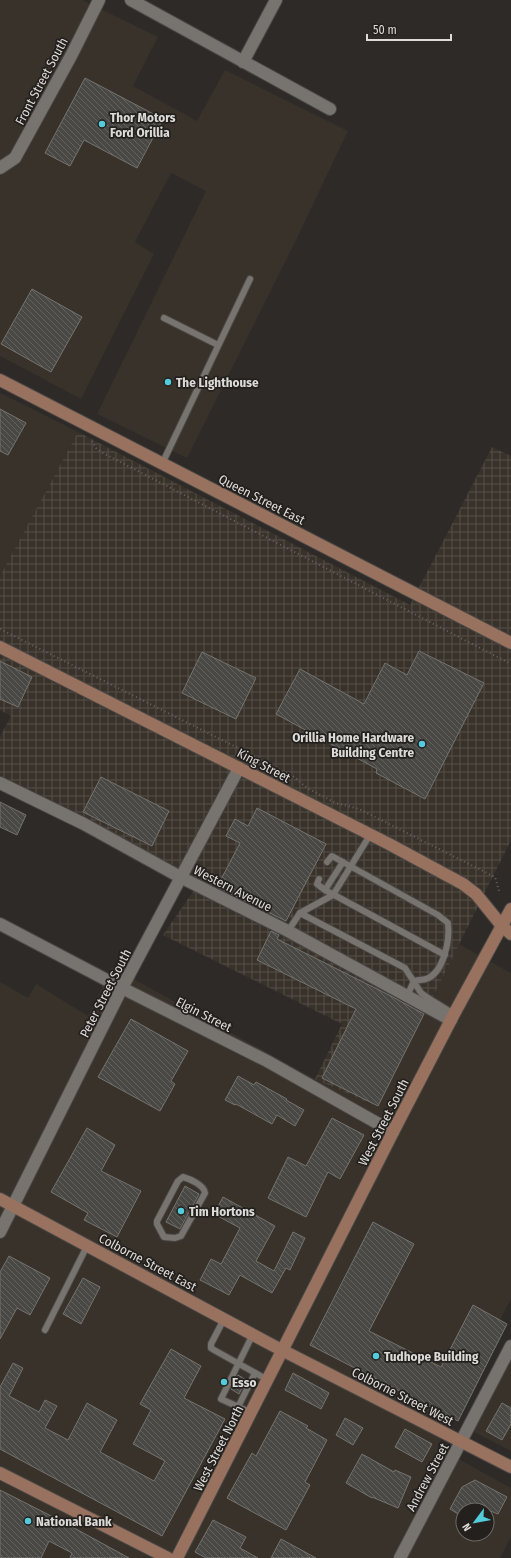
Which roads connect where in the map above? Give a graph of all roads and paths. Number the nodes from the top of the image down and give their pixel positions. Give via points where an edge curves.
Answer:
1 (99, 0) edge
2 (131, 0) edge
3 (276, 0) edge
4 (243, 62) junction
5 (330, 110) dead end
6 (0, 168) edge
7 (250, 279) dead end
8 (164, 318) dead end
9 (218, 345) junction
10 (0, 380) edge
11 (86, 425) junction
12 (162, 464) junction
13 (0, 629) edge
14 (511, 644) edge
15 (0, 647) edge
16 (511, 664) edge
17 (239, 768) junction
18 (0, 783) edge
19 (370, 835) junction
20 (327, 862) dead end
21 (343, 862) junction
22 (352, 866) junction
23 (182, 878) junction
24 (319, 879) dead end
25 (325, 890) junction
26 (499, 891) dead end
27 (333, 895) junction
28 (511, 909) edge
29 (300, 913) junction
30 (0, 924) edge
31 (507, 930) edge
32 (288, 931) junction
33 (445, 955) junction
34 (414, 981) junction
35 (122, 988) junction
36 (407, 996) junction
37 (453, 1017) junction
38 (393, 1132) junction
39 (0, 1199) edge
40 (13, 1206) junction
41 (0, 1232) edge
42 (164, 1237) joint
43 (87, 1246) junction
44 (224, 1319) junction
45 (45, 1330) dead end
46 (253, 1334) junction
47 (511, 1346) edge
48 (283, 1350) junction
49 (239, 1364) junction
50 (255, 1373) junction
51 (268, 1380) junction
52 (238, 1407) junction
53 (252, 1413) junction
54 (462, 1441) junction
55 (511, 1467) edge
56 (0, 1473) edge
57 (168, 1558) edge
58 (177, 1558) edge
59 (400, 1558) edge

1 - 6 street, Front Street South via 15,158
2 - 4 street
3 - 4 street
4 - 5 street
7 - 9 lane
8 - 9 lane
9 - 12 lane
10 - 11 street, Queen Street East
11 - 12 street, Queen Street East
11 - 16 path via 91,440 103,453
12 - 14 street, Queen Street East
13 - 26 path via 242,750 294,777 307,788 336,803 359,809 495,878
15 - 17 street, King Street
17 - 19 street, King Street
17 - 23 street, Peter Street South
18 - 23 street, Western Avenue via 84,824
19 - 22 lane
19 - 31 street, King Street via 463,884 476,894
20 - 21 lane via 332,856
21 - 22 lane
21 - 25 lane
22 - 27 lane
22 - 33 lane via 448,923
23 - 32 street, Western Avenue
23 - 35 street, Peter Street South
24 - 25 lane via 317,884
25 - 27 lane
27 - 29 lane
27 - 33 lane
28 - 31 street, West Street South
29 - 32 lane
29 - 34 lane via 405,968
30 - 35 street, Elgin Street
31 - 37 street, West Street South
32 - 36 street, Western Avenue
33 - 34 lane via 438,969 428,979
34 - 36 lane
34 - 37 lane via 421,993
35 - 38 street, Elgin Street via 267,1061
35 - 40 street, Peter Street South
36 - 37 street, Western Avenue
37 - 38 street, West Street South
38 - 48 street, West Street South
39 - 40 street, Colborne Street East
40 - 41 street, Peter Street South
40 - 43 street, Colborne Street East
42 - 42 lane via 181,1236 205,1193 203,1188 185,1177 178,1181 157,1221
43 - 44 street, Colborne Street East
43 - 45 lane
44 - 46 street, Colborne Street East
44 - 49 lane via 211,1344 212,1348
46 - 48 street, Colborne Street East
46 - 49 lane
47 - 54 street, Andrew Street
48 - 51 street, West Street North
48 - 54 street, Colborne Street West
49 - 50 lane
49 - 52 lane via 221,1399
50 - 51 lane
50 - 52 lane
51 - 53 street, West Street North
52 - 53 lane
53 - 58 street, West Street North
54 - 55 street, Colborne Street West
54 - 59 street, Andrew Street
56 - 57 street

